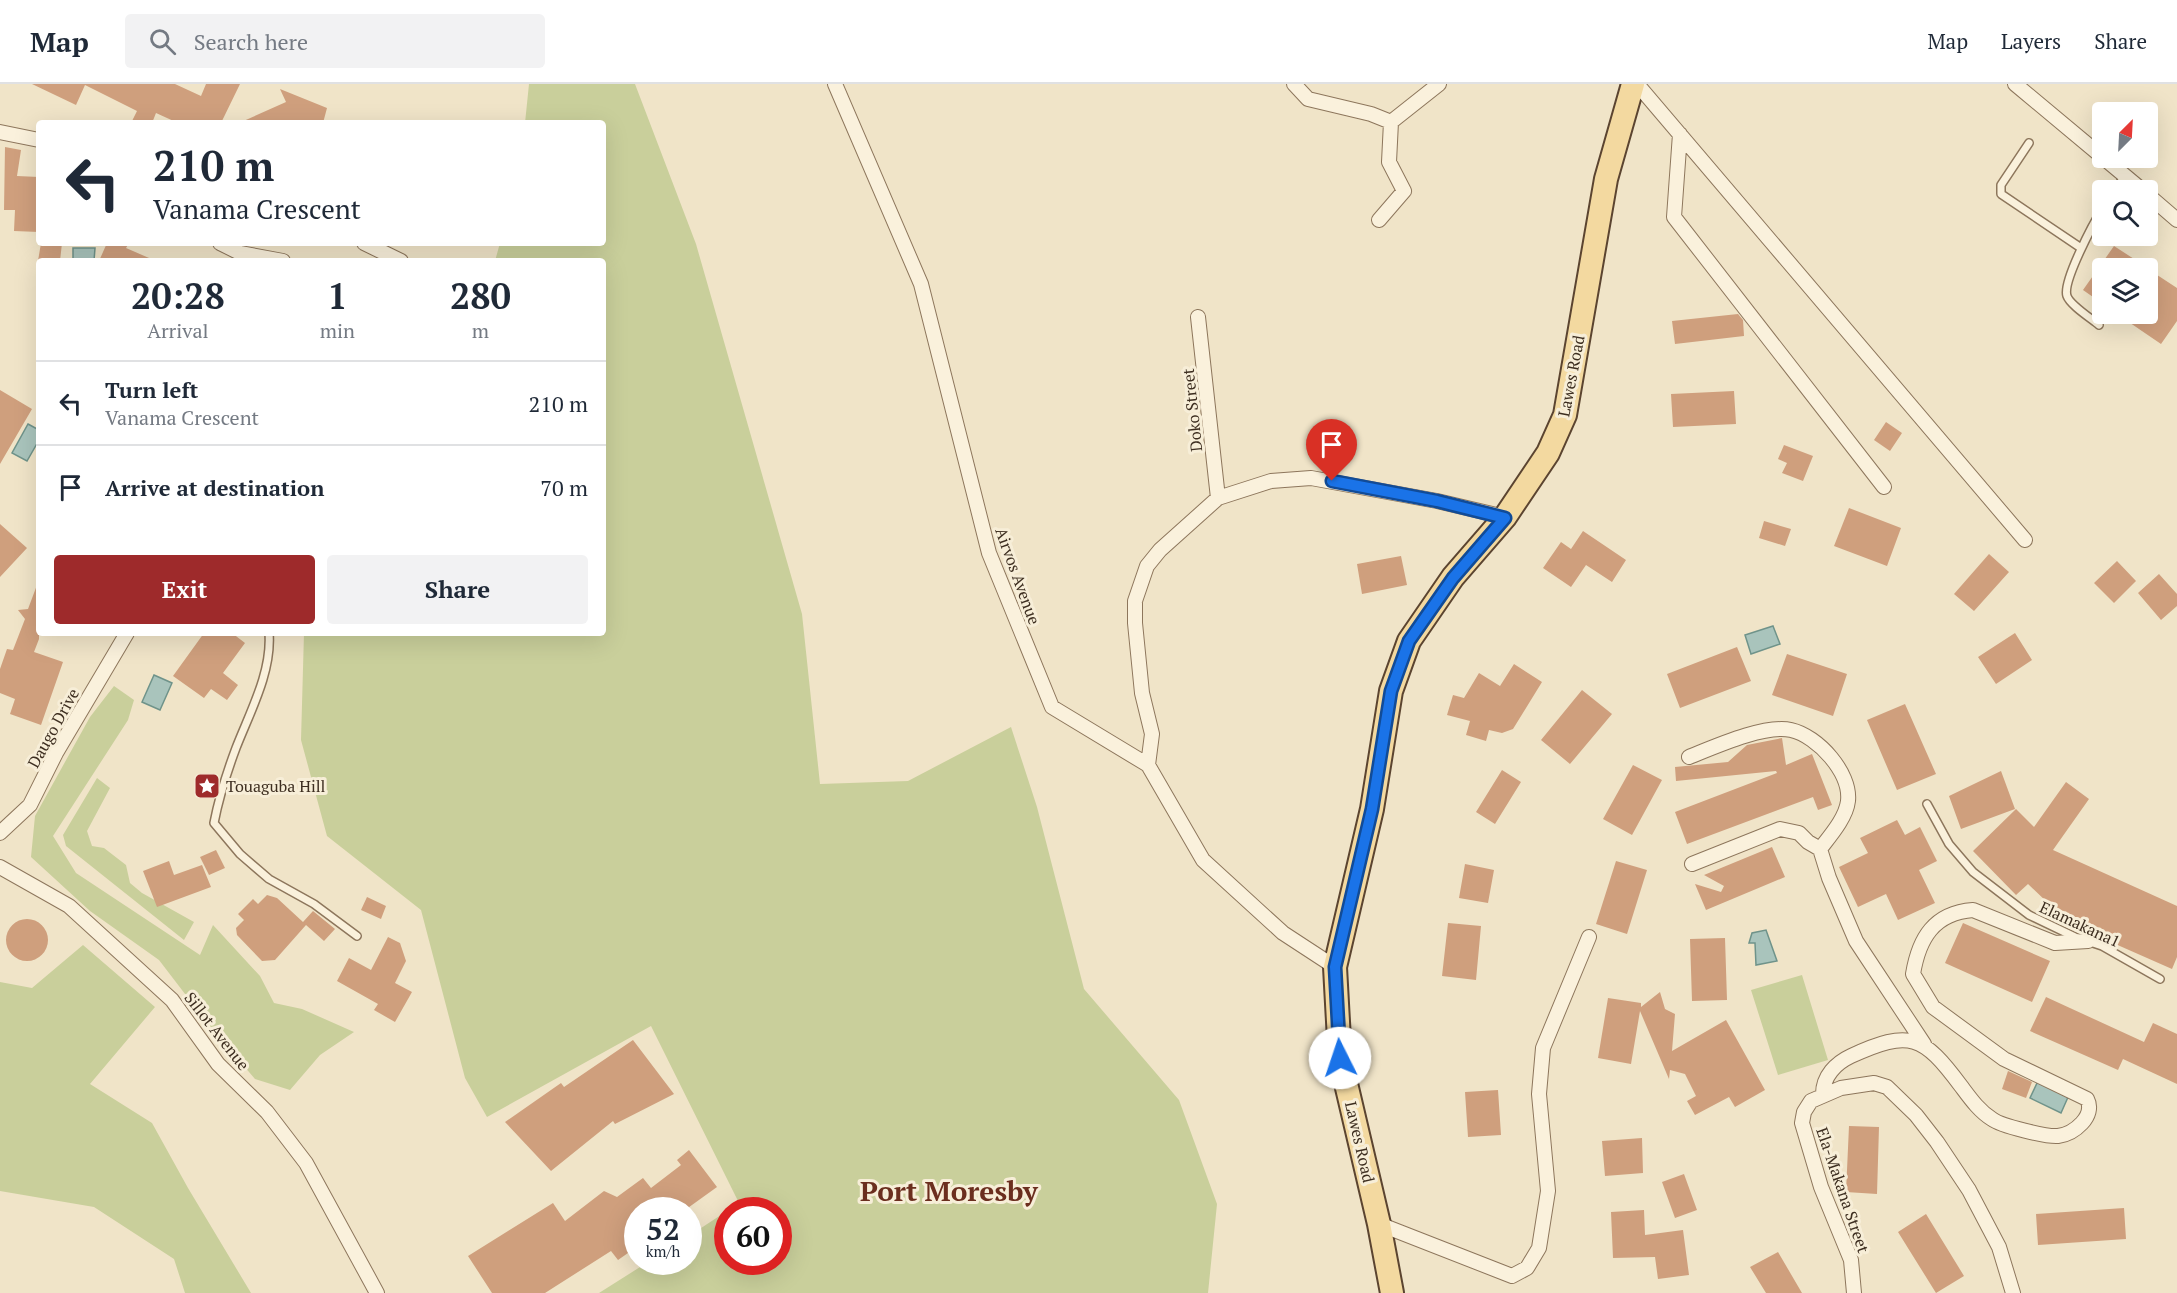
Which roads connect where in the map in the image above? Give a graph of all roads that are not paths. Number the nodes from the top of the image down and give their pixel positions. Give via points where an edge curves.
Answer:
1 (835, 84) edge
2 (1294, 84) edge
3 (1438, 84) edge
4 (1635, 84) edge
5 (2015, 84) edge
6 (1391, 122) junction
7 (0, 132) edge
8 (1680, 134) junction
9 (36, 139) edge
10 (2029, 143) dead end
11 (2125, 176) junction
12 (2122, 180) edge
13 (2130, 180) edge
14 (2158, 203) edge
15 (2177, 219) edge
16 (1379, 220) dead end
17 (2092, 228) edge
18 (225, 246) edge
19 (370, 246) edge
20 (2081, 248) junction
21 (265, 258) edge
22 (395, 258) edge
23 (1198, 317) dead end
24 (2100, 325) dead end
25 (1884, 486) dead end
26 (1218, 498) junction
27 (1505, 518) junction
28 (2025, 540) dead end
29 (125, 636) edge
30 (269, 636) edge
31 (1689, 757) dead end
32 (1148, 765) junction
33 (1927, 804) dead end
34 (0, 833) edge
35 (1820, 849) junction
36 (1692, 864) dead end
37 (0, 867) edge
38 (357, 936) dead end
39 (1589, 937) dead end
40 (2088, 941) junction
41 (1335, 967) junction
42 (2160, 979) dead end
43 (1924, 1044) junction
44 (1823, 1094) junction
45 (1379, 1224) junction
46 (377, 1293) edge
47 (1392, 1293) edge
48 (1854, 1293) edge
49 (2013, 1293) edge

1 - 32 street, Airvos Avenue via 921,284 989,553 1052,707
2 - 6 street via 1308,99
3 - 6 street
4 - 8 street
4 - 27 main road, Lawes Road via 1606,179 1566,415 1548,453
5 - 11 street
6 - 16 street via 1389,162 1404,191
7 - 9 street
8 - 25 street via 1674,217
8 - 28 street
10 - 20 lane via 2001,185 2001,194
11 - 12 lane
11 - 13 street
14 - 15 street
17 - 20 lane
18 - 21 street via 240,254
19 - 22 street
20 - 24 lane via 2067,296
23 - 26 street, Doko Street
26 - 27 street via 1271,481 1311,478
26 - 32 street via 1147,566 1135,601 1142,693 1152,734
27 - 41 main road, Lawes Road via 1453,578 1409,641 1391,691 1372,809
29 - 34 street, Daugo Drive via 30,805
30 - 38 lane via 270,647 254,707 237,746 214,823 240,854 269,879 314,904
31 - 35 street via 1767,731 1790,729 1808,737 1826,751 1840,770 1848,802 1836,829
32 - 41 street, Airvos Avenue via 1203,860 1283,933
33 - 40 lane, Elamakana1 via 1949,844 1973,872 2029,915
35 - 36 street via 1799,833 1779,829
35 - 43 street via 1856,941
37 - 46 street, Sillot Avenue via 69,906 172,1000 218,1064 267,1112 306,1163
39 - 45 street via 1543,1048 1539,1094 1548,1191 1539,1248 1527,1268 1512,1276
40 - 42 lane, Elamakana1
40 - 43 street via 2055,943 1973,910 1959,911 1940,920 1925,937 1913,974 1933,1007 2004,1059 2087,1099 2089,1113 2079,1126 2058,1136 2004,1126 1972,1100
41 - 45 main road, Lawes Road via 1340,1058
43 - 44 street via 1902,1039 1841,1061 1827,1078
44 - 48 street, Ela-Makana Street via 1811,1101 1802,1124 1821,1186 1851,1260
44 - 49 street via 1874,1083 1887,1087 1916,1114 1969,1190 1998,1247
45 - 47 main road, Lawes Road

